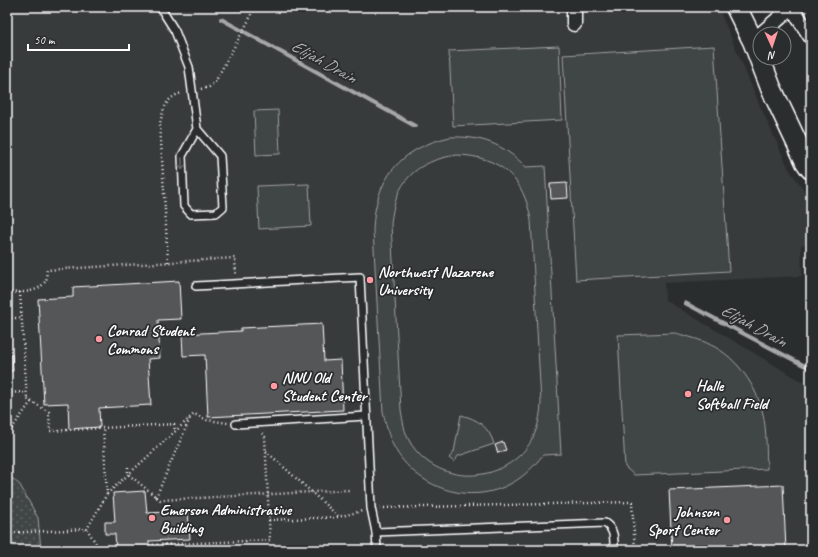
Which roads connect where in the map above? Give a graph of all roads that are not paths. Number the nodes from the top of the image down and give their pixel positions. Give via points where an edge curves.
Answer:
1 (160, 7) edge
2 (574, 7) edge
3 (736, 7) edge
4 (792, 8) edge
5 (574, 24) dead end
6 (771, 26) edge
7 (752, 29) edge
8 (811, 37) edge
9 (765, 66) edge
10 (197, 129) junction
11 (811, 169) edge
12 (196, 286) dead end
13 (366, 416) junction
14 (236, 424) road end
15 (376, 532) junction
16 (377, 550) edge
17 (614, 550) edge

1 - 10 lane via 175,31 189,67
2 - 5 street
3 - 7 main road
4 - 6 street
4 - 8 street
9 - 11 main road via 771,88
10 -> 10 lane via 182,156 184,206 191,214 216,213 223,207 220,156
12 - 13 lane via 360,277
13 - 14 lane
13 - 15 lane via 371,508
15 - 16 lane
15 - 17 lane via 605,523 614,535

